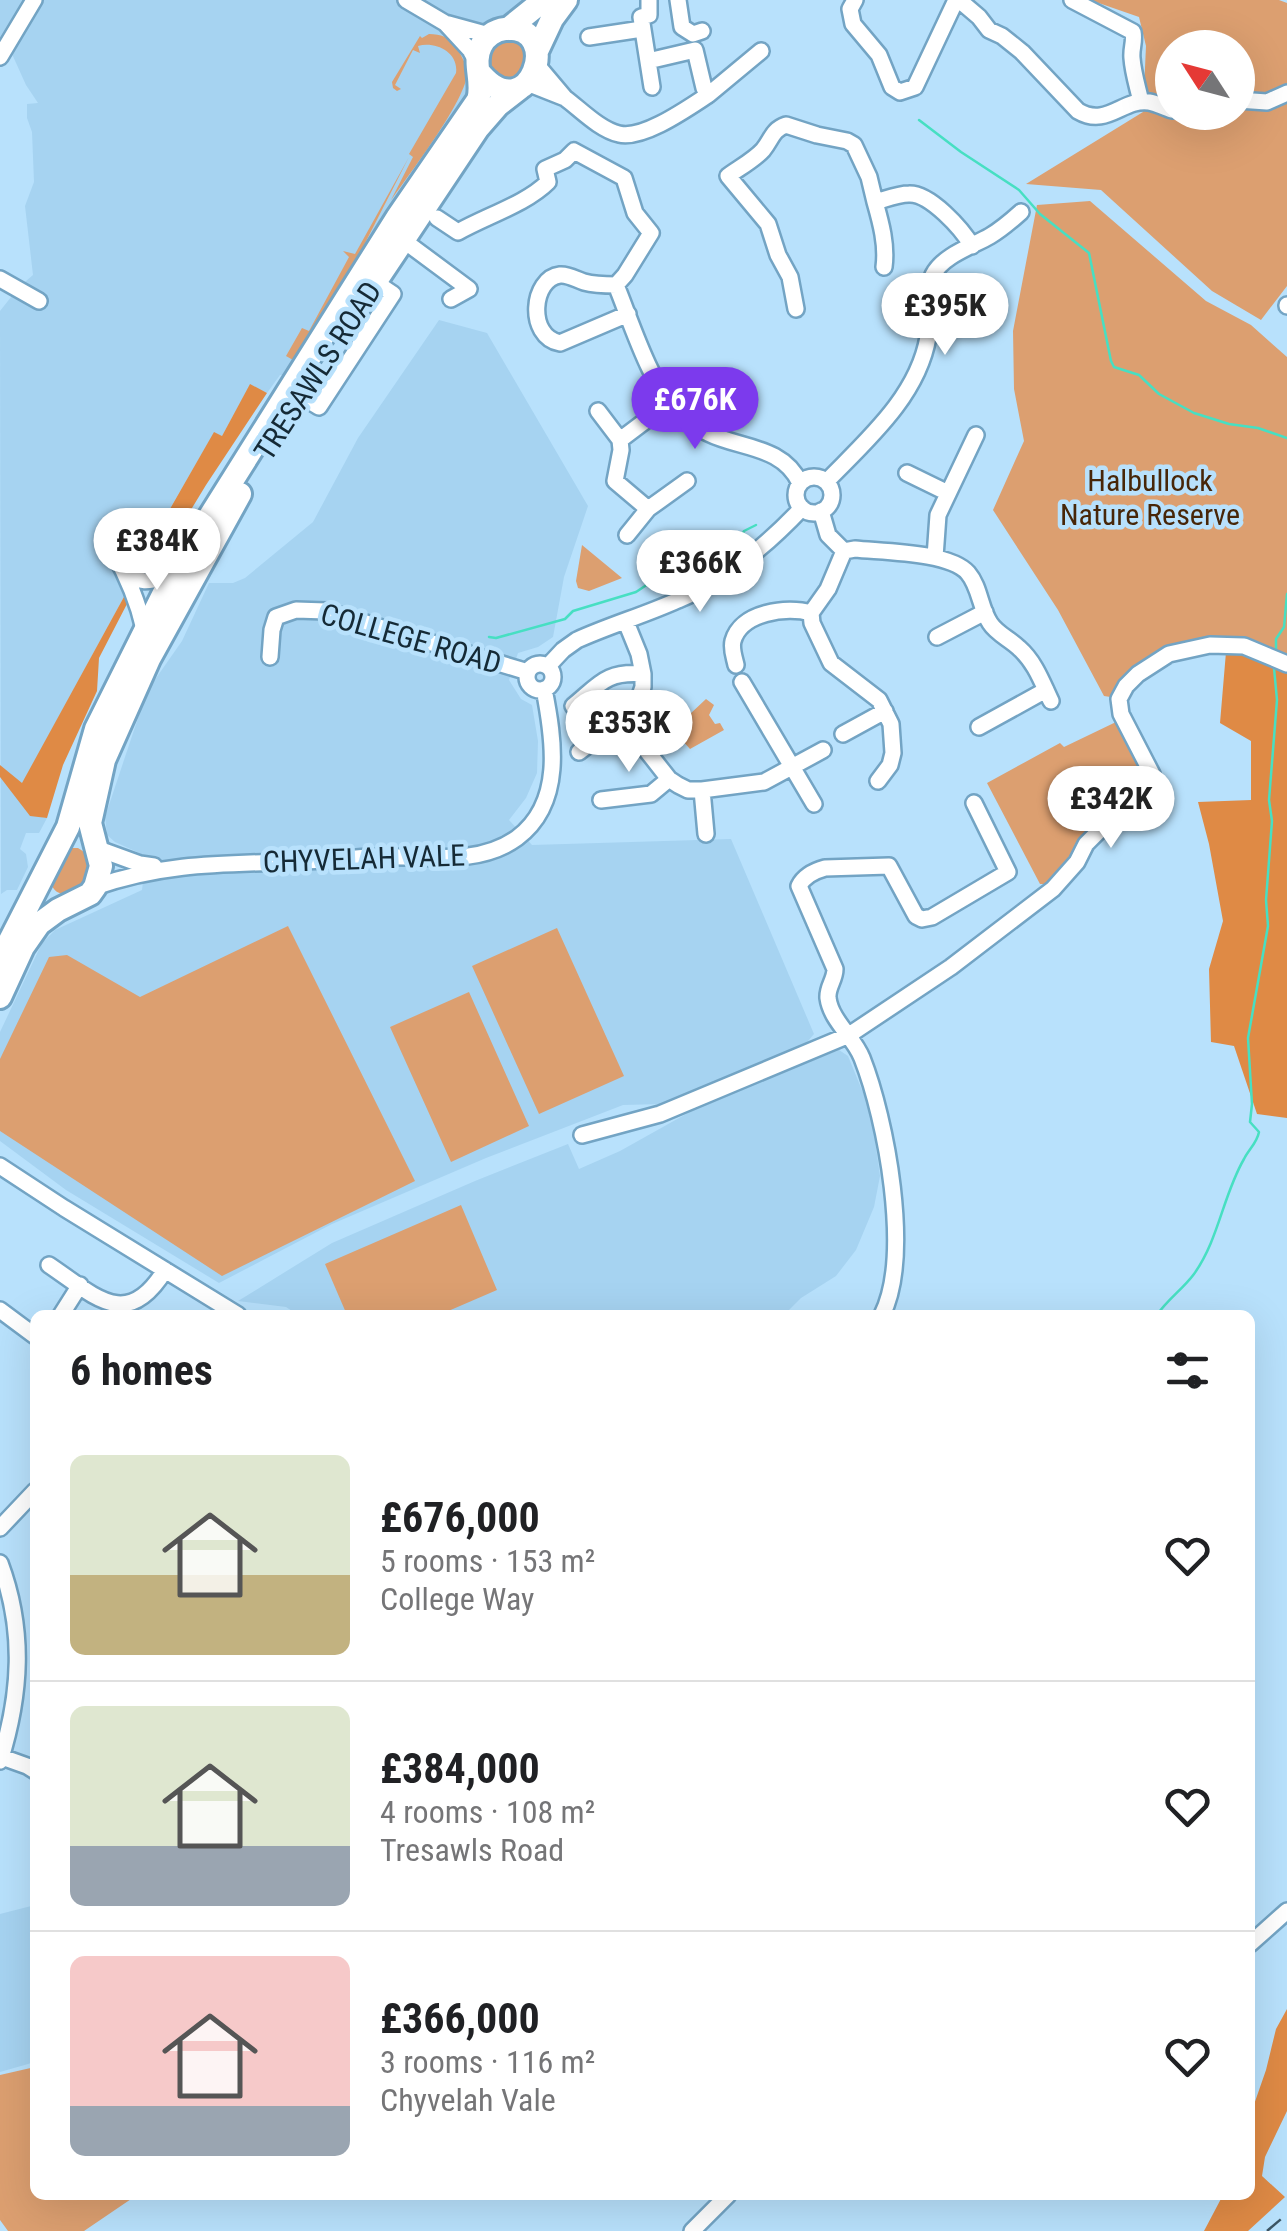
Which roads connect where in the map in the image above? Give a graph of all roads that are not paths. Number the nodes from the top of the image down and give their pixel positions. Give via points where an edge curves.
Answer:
1 (34, 0) edge
2 (406, 0) edge
3 (544, 0) edge
4 (566, 0) edge
5 (649, 0) edge
6 (678, 0) edge
7 (855, 0) edge
8 (957, 0) edge
9 (988, 0) edge
10 (1072, 0) edge
11 (979, 17) junction
12 (445, 23) junction
13 (642, 29) junction
14 (498, 32) junction
15 (589, 37) dead end
16 (697, 38) junction
17 (761, 51) dead end
18 (0, 56) edge
19 (648, 61) junction
20 (478, 68) junction
21 (531, 71) junction
22 (652, 86) dead end
23 (1287, 93) edge
24 (708, 95) junction
25 (1255, 101) edge
26 (1141, 102) junction
27 (1155, 104) edge
28 (876, 202) junction
29 (1021, 212) dead end
30 (436, 218) dead end
31 (403, 240) junction
32 (972, 246) junction
33 (884, 267) dead end
34 (0, 279) edge
35 (616, 284) junction
36 (451, 299) dead end
37 (39, 302) dead end
38 (796, 310) dead end
39 (628, 314) junction
40 (670, 403) junction
41 (598, 412) dead end
42 (976, 436) dead end
43 (620, 440) junction
44 (907, 473) dead end
45 (687, 481) dead end
46 (827, 481) junction
47 (800, 484) junction
48 (948, 493) junction
49 (648, 508) junction
50 (802, 508) junction
51 (821, 511) junction
52 (627, 536) dead end
53 (113, 551) dead end
54 (844, 551) junction
55 (935, 557) junction
56 (124, 570) junction
57 (173, 575) junction
58 (985, 612) junction
59 (811, 613) junction
60 (626, 622) junction
61 (144, 630) junction
62 (718, 631) dead end
63 (734, 637) junction
64 (937, 637) dead end
65 (270, 657) dead end
66 (1277, 660) edge
67 (736, 664) dead end
68 (548, 666) junction
69 (528, 672) junction
70 (643, 674) junction
71 (740, 688) dead end
72 (544, 690) junction
73 (574, 706) dead end
74 (885, 711) junction
75 (635, 720) junction
76 (980, 727) dead end
77 (843, 734) dead end
78 (823, 750) dead end
79 (579, 752) dead end
80 (890, 765) junction
81 (791, 769) junction
82 (908, 770) dead end
83 (669, 779) junction
84 (878, 781) dead end
85 (702, 790) junction
86 (602, 800) dead end
87 (814, 804) dead end
88 (974, 804) dead end
89 (706, 834) dead end
90 (60, 843) junction
91 (96, 847) junction
92 (168, 868) junction
93 (42, 878) junction
94 (87, 894) junction
95 (0, 960) edge
96 (0, 997) edge
97 (849, 1035) junction
98 (582, 1135) dead end
99 (0, 1166) edge
100 (50, 1264) dead end
101 (165, 1270) junction
102 (80, 1286) junction
103 (0, 1310) edge
104 (64, 1310) edge
105 (230, 1310) edge
106 (884, 1310) edge
107 (30, 1332) edge
108 (30, 1496) edge
109 (0, 1528) edge
110 (0, 1563) edge
111 (0, 1681) edge
112 (17, 1681) junction
113 (1, 1759) edge
114 (30, 1768) edge
115 (1287, 1911) edge
116 (1255, 1940) edge
117 (723, 2200) edge
118 (692, 2231) edge

1 - 18 street
2 - 12 street
3 - 14 highway
4 - 21 highway, TRESAWLS ROAD
5 - 13 street
6 - 16 street via 682,27
7 - 8 street via 853,24 900,92 915,86
8 - 11 street
9 - 11 street
10 - 26 street via 1133,32
11 - 26 street via 1089,118
12 - 14 street
12 - 20 street
13 - 15 street
13 - 19 street
14 - 20 highway via 481,44
14 - 21 highway via 525,34
16 - 19 street
16 - 24 street
17 - 24 street
19 - 22 street
20 - 21 highway via 486,82 505,90
20 - 57 highway, TRESAWLS ROAD via 478,100
21 - 24 street via 619,134 648,130
21 - 31 highway, TRESAWLS ROAD via 488,116
23 - 25 street
26 - 27 street
28 - 32 street via 921,196 958,225
28 - 33 street
28 - 38 street via 854,145 786,125 759,154 724,171 768,224
29 - 32 street
30 - 35 street via 458,238 534,196 548,182 545,169 574,151 624,178 635,213 651,233
31 - 36 street via 474,286
31 - 91 highway, TRESAWLS ROAD via 310,407 214,537 130,698 99,777 90,823
32 - 46 street via 934,273 928,337 908,390
34 - 37 street
35 - 39 street
35 - 39 street via 555,276 539,297 538,325 544,336 560,342
39 - 40 street
40 - 43 street
40 - 47 street via 706,433 770,452
41 - 43 street
42 - 48 street
43 - 49 street via 615,481
44 - 48 street
45 - 49 street
46 - 47 street via 814,476
46 - 51 street via 832,499
47 - 50 street
48 - 55 street via 938,514
49 - 52 street
50 - 51 street
50 - 60 street via 721,578
51 - 54 street via 828,535
53 - 56 street
54 - 55 street
54 - 59 street
55 - 58 street via 969,574
56 - 57 street via 144,582
56 - 61 street
57 - 61 highway, TRESAWLS ROAD
58 - 64 street
58 - 76 street via 1032,662 1048,696
59 - 63 street via 764,614
59 - 74 street via 831,663
60 - 68 street via 577,640
60 - 70 street
61 - 90 highway, TRESAWLS ROAD via 96,729
62 - 63 street
63 - 67 street
65 - 69 street, COLLEGE ROAD via 277,616 313,610
66 - 97 street via 1244,646 1210,645 1170,654 1138,674 1119,699 1152,774 1158,800 1150,810 1102,828 1053,889
68 - 69 street via 536,664
68 - 72 street, CHYVELAH VALE via 554,678
69 - 72 street via 529,684
70 - 73 street via 607,678
70 - 75 street
71 - 81 street
72 - 92 street, CHYVELAH VALE via 552,734 550,788 526,830 496,850
74 - 77 street
74 - 80 street via 894,736
75 - 79 street via 620,721
75 - 83 street via 639,738
78 - 81 street
80 - 82 street
80 - 84 street
81 - 85 street via 764,782
81 - 87 street
83 - 85 street
83 - 86 street via 651,794
85 - 89 street
88 - 97 street via 1008,872 932,917 916,916 889,866 825,868 802,880 835,969 828,999
90 - 91 highway
90 - 93 highway
91 - 92 street, CHYVELAH VALE
91 - 94 highway via 101,870
92 - 94 street, CHYVELAH VALE
93 - 94 highway via 59,899
93 - 95 highway
94 - 96 highway via 32,933
97 - 98 street via 660,1114
97 - 106 street via 880,1115 890,1178 896,1264
99 - 101 street
100 - 102 street
101 - 102 street via 147,1295 127,1304
101 - 105 street
102 - 104 street
103 - 107 street
108 - 109 street
110 - 112 street via 13,1606
111 - 112 street
112 - 113 street
113 - 114 street
115 - 116 street
117 - 118 street

